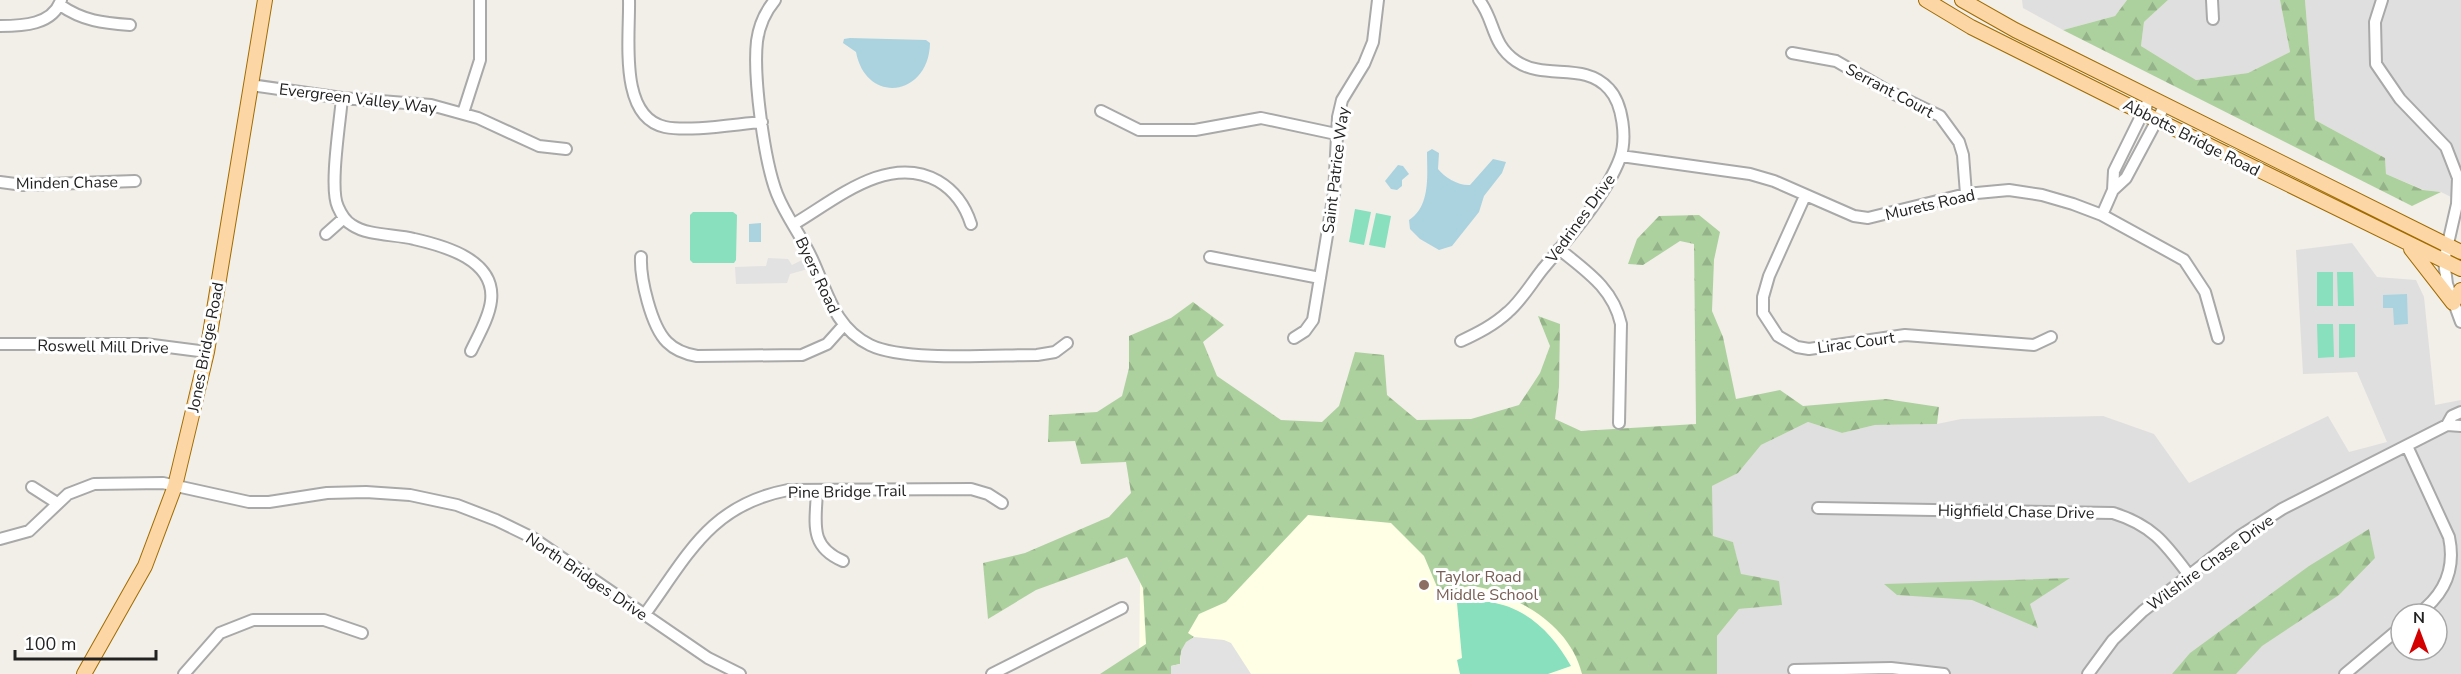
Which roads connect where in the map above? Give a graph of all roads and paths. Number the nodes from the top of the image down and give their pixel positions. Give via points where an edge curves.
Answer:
1 (266, 0) edge
2 (480, 0) edge
3 (629, 0) edge
4 (775, 0) edge
5 (1378, 0) edge
6 (1479, 0) edge
7 (1926, 0) edge
8 (1962, 0) edge
9 (2212, 0) edge
10 (2382, 0) edge
11 (61, 2) edge
12 (2213, 19) dead end
13 (130, 25) dead end
14 (0, 26) edge
15 (1792, 53) dead end
16 (251, 85) junction
17 (342, 98) junction
18 (2150, 98) junction
19 (2165, 105) junction
20 (1101, 111) dead end
21 (463, 112) junction
22 (2142, 112) junction
23 (2157, 120) junction
24 (762, 122) junction
25 (1336, 134) junction
26 (566, 149) dead end
27 (1621, 156) junction
28 (135, 181) dead end
29 (0, 182) edge
30 (2113, 190) junction
31 (1966, 194) junction
32 (1805, 196) junction
33 (2102, 215) junction
34 (344, 218) junction
35 (794, 224) junction
36 (971, 224) dead end
37 (326, 234) dead end
38 (2408, 245) junction
39 (2447, 246) junction
40 (1559, 249) junction
41 (2461, 252) edge
42 (641, 256) dead end
43 (1210, 257) dead end
44 (2444, 261) junction
45 (2461, 269) edge
46 (1320, 278) junction
47 (2461, 290) edge
48 (2453, 303) junction
49 (2461, 322) edge
50 (844, 325) junction
51 (2051, 337) dead end
52 (1294, 338) dead end
53 (2218, 338) dead end
54 (1461, 341) dead end
55 (1067, 343) dead end
56 (0, 344) edge
57 (471, 351) dead end
58 (207, 352) junction
59 (2461, 412) edge
60 (1619, 423) dead end
61 (2447, 425) junction
62 (2461, 426) edge
63 (2407, 446) junction
64 (175, 486) junction
65 (32, 487) dead end
66 (817, 490) junction
67 (57, 503) junction
68 (1002, 503) dead end
69 (1818, 508) dead end
70 (0, 539) edge
71 (843, 561) dead end
72 (2189, 575) junction
73 (2432, 602) edge
74 (1122, 608) dead end
75 (645, 614) junction
76 (362, 633) dead end
77 (2389, 637) edge
78 (1794, 670) dead end
79 (84, 674) edge
80 (184, 674) edge
81 (740, 674) edge
82 (992, 674) edge
83 (1944, 674) edge
84 (2088, 674) edge
85 (2345, 674) edge

1 - 16 main road, Jones Bridge Road
2 - 21 street via 480,60
3 - 24 street via 632,94 646,117 655,124 678,128
4 - 24 street, Byers Road via 761,24 756,54
5 - 25 street, Saint Patrice Way via 1373,42 1342,100
6 - 27 street, Vedrines Drive via 1496,39 1515,60 1538,70 1591,76 1610,90 1623,131
7 - 22 main road, Abbotts Bridge Road via 1971,27
8 - 18 main road, Abbotts Bridge Road
9 - 12 street
10 - 39 street via 2375,22 2376,64 2400,99 2446,147 2458,178 2457,204
11 - 13 street via 75,15 93,22
11 - 14 street via 52,15 36,22
15 - 31 street, Serrant Court via 1836,61 1940,117 1959,142
16 - 17 street, Evergreen Valley Way
16 - 58 main road, Jones Bridge Road
17 - 21 street, Evergreen Valley Way via 430,105
17 - 34 street via 334,188 336,204
18 - 19 main road, Abbotts Bridge Road
18 - 22 street
19 - 23 street
19 - 39 main road, Abbotts Bridge Road
20 - 25 street via 1139,130 1195,130 1261,118
21 - 26 street, Evergreen Valley Way via 539,146
22 - 23 main road, Abbotts Bridge Road
22 - 30 street via 2114,171
23 - 30 street via 2126,178
23 - 38 main road, Abbotts Bridge Road
24 - 35 street, Byers Road via 771,178
25 - 46 street, Saint Patrice Way via 1334,193
27 - 32 street, Murets Road via 1750,174
27 - 40 street, Vedrines Drive via 1608,182
28 - 29 street, Minden Chase via 23,185
30 - 33 street
31 - 32 street, Murets Road via 1868,218
31 - 33 street, Murets Road via 2009,190 2042,195
32 - 51 street, Lirac Court via 1763,297 1763,314 1771,327 1797,347 1809,349 1905,335 2034,345
33 - 53 street, Murets Road via 2184,260 2205,292
34 - 37 street
34 - 57 street via 361,229 414,239 479,265 492,299
35 - 36 street via 870,179 901,172 924,175 946,186 964,205
35 - 50 street, Byers Road via 829,304
38 - 44 main road, Abbotts Bridge Road
38 - 48 main road
39 - 41 main road, Abbotts Bridge Road
39 - 44 street
40 - 54 street, Vedrines Drive via 1508,312 1485,330
40 - 60 street via 1603,286 1618,310
42 - 50 street via 641,273 658,328 669,344 685,354 802,355 827,344
43 - 46 street
44 - 45 main road, Abbotts Bridge Road
44 - 48 street
46 - 52 street, Saint Patrice Way via 1313,320
47 - 48 main road
48 - 49 street
50 - 55 street, Byers Road via 870,345 902,354 1037,355 1055,352
56 - 58 street, Roswell Mill Drive via 145,344
58 - 64 main road, Jones Bridge Road
59 - 61 street, Wilshire Chase Drive via 2452,416
61 - 62 street
61 - 63 street, Wilshire Chase Drive
63 - 72 street, Wilshire Chase Drive via 2282,509
63 - 73 street via 2451,549 2452,560 2444,586
64 - 67 street, North Bridges Drive via 137,482 94,484 78,488
64 - 75 street, North Bridges Drive via 249,502 366,492 410,495 457,506 533,538
64 - 79 main road, Jones Bridge Road via 145,566
65 - 67 street
66 - 68 street, Pine Bridge Trail via 971,489
66 - 71 street via 819,543 829,555
66 - 75 street, Pine Bridge Trail via 766,494 724,515 700,538
67 - 70 street, North Bridges Drive via 29,531
69 - 72 street, Highfield Chase Drive via 2113,513 2153,531
72 - 84 street, Wilshire Chase Drive via 2113,640
74 - 82 street
75 - 81 street, North Bridges Drive via 708,658
76 - 80 street via 324,620 253,620 220,633
77 - 85 street
78 - 83 street via 1891,668

